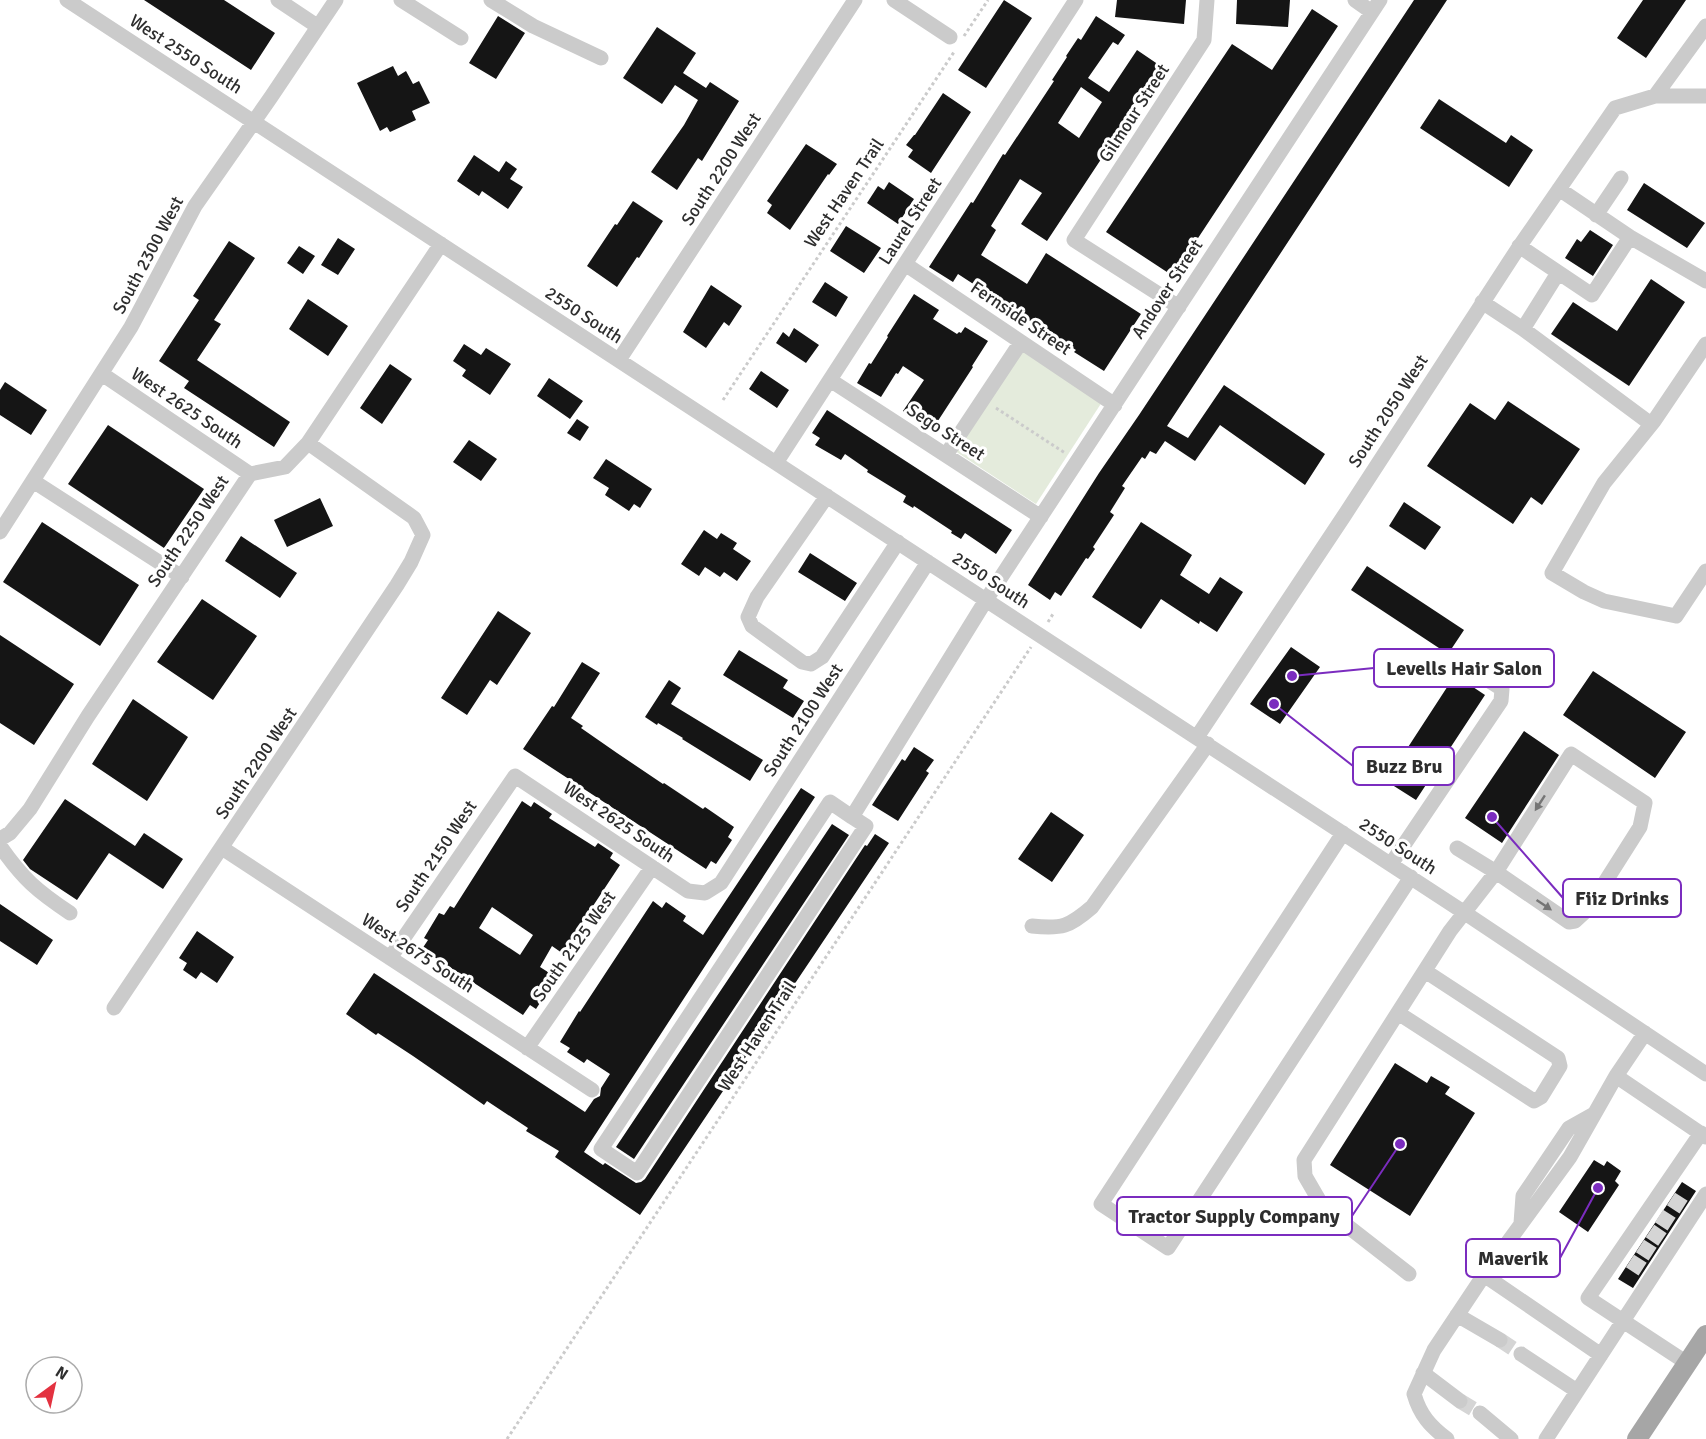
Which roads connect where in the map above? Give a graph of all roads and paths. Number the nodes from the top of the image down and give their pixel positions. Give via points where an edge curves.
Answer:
1 (67, 0) edge
2 (278, 0) edge
3 (336, 0) edge
4 (401, 0) edge
5 (490, 0) edge
6 (855, 0) edge
7 (894, 0) edge
8 (988, 0) edge
9 (1077, 0) edge
10 (1208, 0) edge
11 (1355, 0) edge
12 (1376, 6) edge
13 (317, 26) junction
14 (1706, 26) edge
15 (461, 38) dead end
16 (955, 43) junction
17 (601, 58) dead end
18 (1655, 96) junction
19 (1706, 96) edge
20 (253, 122) junction
21 (1621, 178) dead end
22 (1559, 189) junction
23 (1596, 215) junction
24 (1630, 237) junction
25 (441, 244) junction
26 (1519, 246) junction
27 (905, 264) junction
28 (1558, 273) junction
29 (1706, 281) edge
30 (1482, 302) junction
31 (1179, 307) junction
32 (1523, 329) junction
33 (1021, 342) junction
34 (1706, 344) edge
35 (619, 360) junction
36 (102, 374) junction
37 (830, 380) junction
38 (723, 400) dead end
39 (1115, 405) junction
40 (996, 408) dead end
41 (1651, 424) junction
42 (308, 443) junction
43 (1065, 453) dead end
44 (945, 455) junction
45 (776, 463) junction
46 (250, 474) junction
47 (33, 481) junction
48 (827, 496) junction
49 (1041, 517) junction
50 (0, 532) edge
51 (898, 542) junction
52 (928, 562) junction
53 (1706, 571) edge
54 (182, 577) junction
55 (986, 600) junction
56 (1030, 647) dead end
57 (1467, 667) dead end
58 (1202, 741) junction
59 (515, 776) joint
60 (852, 817) junction
61 (1343, 832) junction
62 (0, 839) edge
63 (0, 846) edge
64 (222, 848) junction
65 (1456, 848) dead end
66 (1391, 864) junction
67 (652, 867) junction
68 (1496, 872) junction
69 (1411, 877) junction
70 (705, 893) joint
71 (70, 913) dead end
72 (1465, 913) junction
73 (1032, 926) dead end
74 (390, 958) junction
75 (1425, 970) junction
76 (114, 1008) dead end
77 (1398, 1013) junction
78 (1645, 1033) junction
79 (527, 1048) junction
80 (1706, 1074) edge
81 (1616, 1076) junction
82 (592, 1090) dead end
83 (1703, 1135) edge
84 (1706, 1194) edge
85 (1409, 1274) dead end
86 (1484, 1275) junction
87 (1457, 1315) junction
88 (1623, 1321) junction
89 (1706, 1335) edge
90 (1500, 1340) tunnel mouth
91 (1521, 1354) tunnel mouth
92 (1601, 1355) junction
93 (1687, 1363) junction
94 (1423, 1373) junction
95 (1577, 1391) junction
96 (1460, 1401) tunnel mouth
97 (1480, 1413) tunnel mouth
98 (507, 1439) edge
99 (1447, 1439) edge
100 (1511, 1439) edge
101 (1546, 1439) edge
102 (1637, 1439) edge

1 - 20 street, West 2550 South
2 - 13 street
3 - 13 street, South 2300 West
4 - 15 street
5 - 17 street via 525,22
6 - 35 street, South 2200 West
7 - 16 street
8 - 16 path, West Haven Trail
9 - 27 street, Laurel Street
10 - 31 street, Gilmour Street via 1204,40 1074,240
11 - 12 street
12 - 31 street, Andover Street
13 - 20 street, South 2300 West
14 - 18 street
16 - 38 path, West Haven Trail
18 - 19 street
18 - 22 street, South 2050 West via 1615,108
20 - 25 street, 2550 South
20 - 36 street, South 2300 West via 195,206
21 - 23 street
22 - 23 street
22 - 26 street, South 2050 West
23 - 24 street
24 - 28 street via 1592,295
24 - 29 street
25 - 35 street, 2550 South
25 - 42 street, South 2250 West
26 - 28 street
26 - 30 street, South 2050 West
27 - 33 street, Fernside Street
27 - 37 street, Laurel Street
28 - 32 street
30 - 32 street
30 - 58 street, South 2050 West
31 - 39 street, Andover Street
32 - 41 street
33 - 39 street, Fernside Street
33 - 44 street
34 - 41 street
35 - 45 street, 2550 South
36 - 46 street, West 2625 South
36 - 47 street, South 2300 West
37 - 44 street, Sego Street
37 - 45 street, Laurel Street
39 - 49 street, Andover Street
40 - 43 path
41 - 53 street via 1604,483 1552,573 1604,601 1676,616
42 - 46 street, South 2250 West via 285,467
42 - 64 street, South 2200 West via 414,518 423,535 397,585
44 - 49 street, Sego Street
45 - 48 street, 2550 South
46 - 54 street, South 2250 West
47 - 50 street, South 2300 West
47 - 54 street
48 - 51 street, 2550 South
48 - 51 street via 757,597 748,617 752,626 802,662 811,664 822,657
49 - 55 street, Andover Street
51 - 52 street, 2550 South
52 - 55 street, 2550 South
52 - 70 street, South 2100 West via 721,883
54 - 62 street, South 2250 West via 30,809
55 - 58 street, 2550 South
55 - 60 street, Andover Street
56 - 98 path, West Haven Trail
57 - 66 street via 1502,689 1501,701
58 - 61 street, 2550 South
58 - 73 street, South 2050 West via 1092,907 1076,921 1055,928
59 - 67 street, West 2625 South
59 - 74 street, South 2150 West
60 - 60 street via 867,826 637,1173 601,1149 830,802
61 - 66 street, 2550 South
61 - 69 street via 1101,1204 1168,1248
63 - 71 street via 21,876
64 - 74 street, West 2675 South
64 - 76 street, South 2200 West
65 - 68 street
66 - 69 street, 2550 South
67 - 70 street, West 2625 South via 688,891
67 - 79 street, South 2125 West
68 -> 68 street via 1569,922 1575,921 1588,909 1640,827 1645,803 1571,754
68 - 72 street
69 - 72 street, 2550 South
72 - 75 street
72 - 78 street, 2550 South
74 - 79 street, West 2675 South
75 - 77 street
75 - 77 street via 1558,1058 1560,1066 1541,1097 1534,1101
77 - 85 street via 1304,1160 1305,1176 1323,1207
78 - 80 street, 2550 South
78 - 81 street
79 - 82 street, West 2675 South
81 - 83 street
81 - 86 street via 1570,1157
83 - 88 street via 1624,1257 1588,1298
84 - 88 street via 1649,1274
86 - 87 street
86 - 92 street
87 - 90 street
87 - 94 street
88 - 92 street
88 - 93 street
89 - 93 main road
91 - 95 street
92 - 95 street
93 - 102 main road
94 - 96 street
94 - 99 street via 1414,1394 1418,1408
95 - 101 street
97 - 100 street

